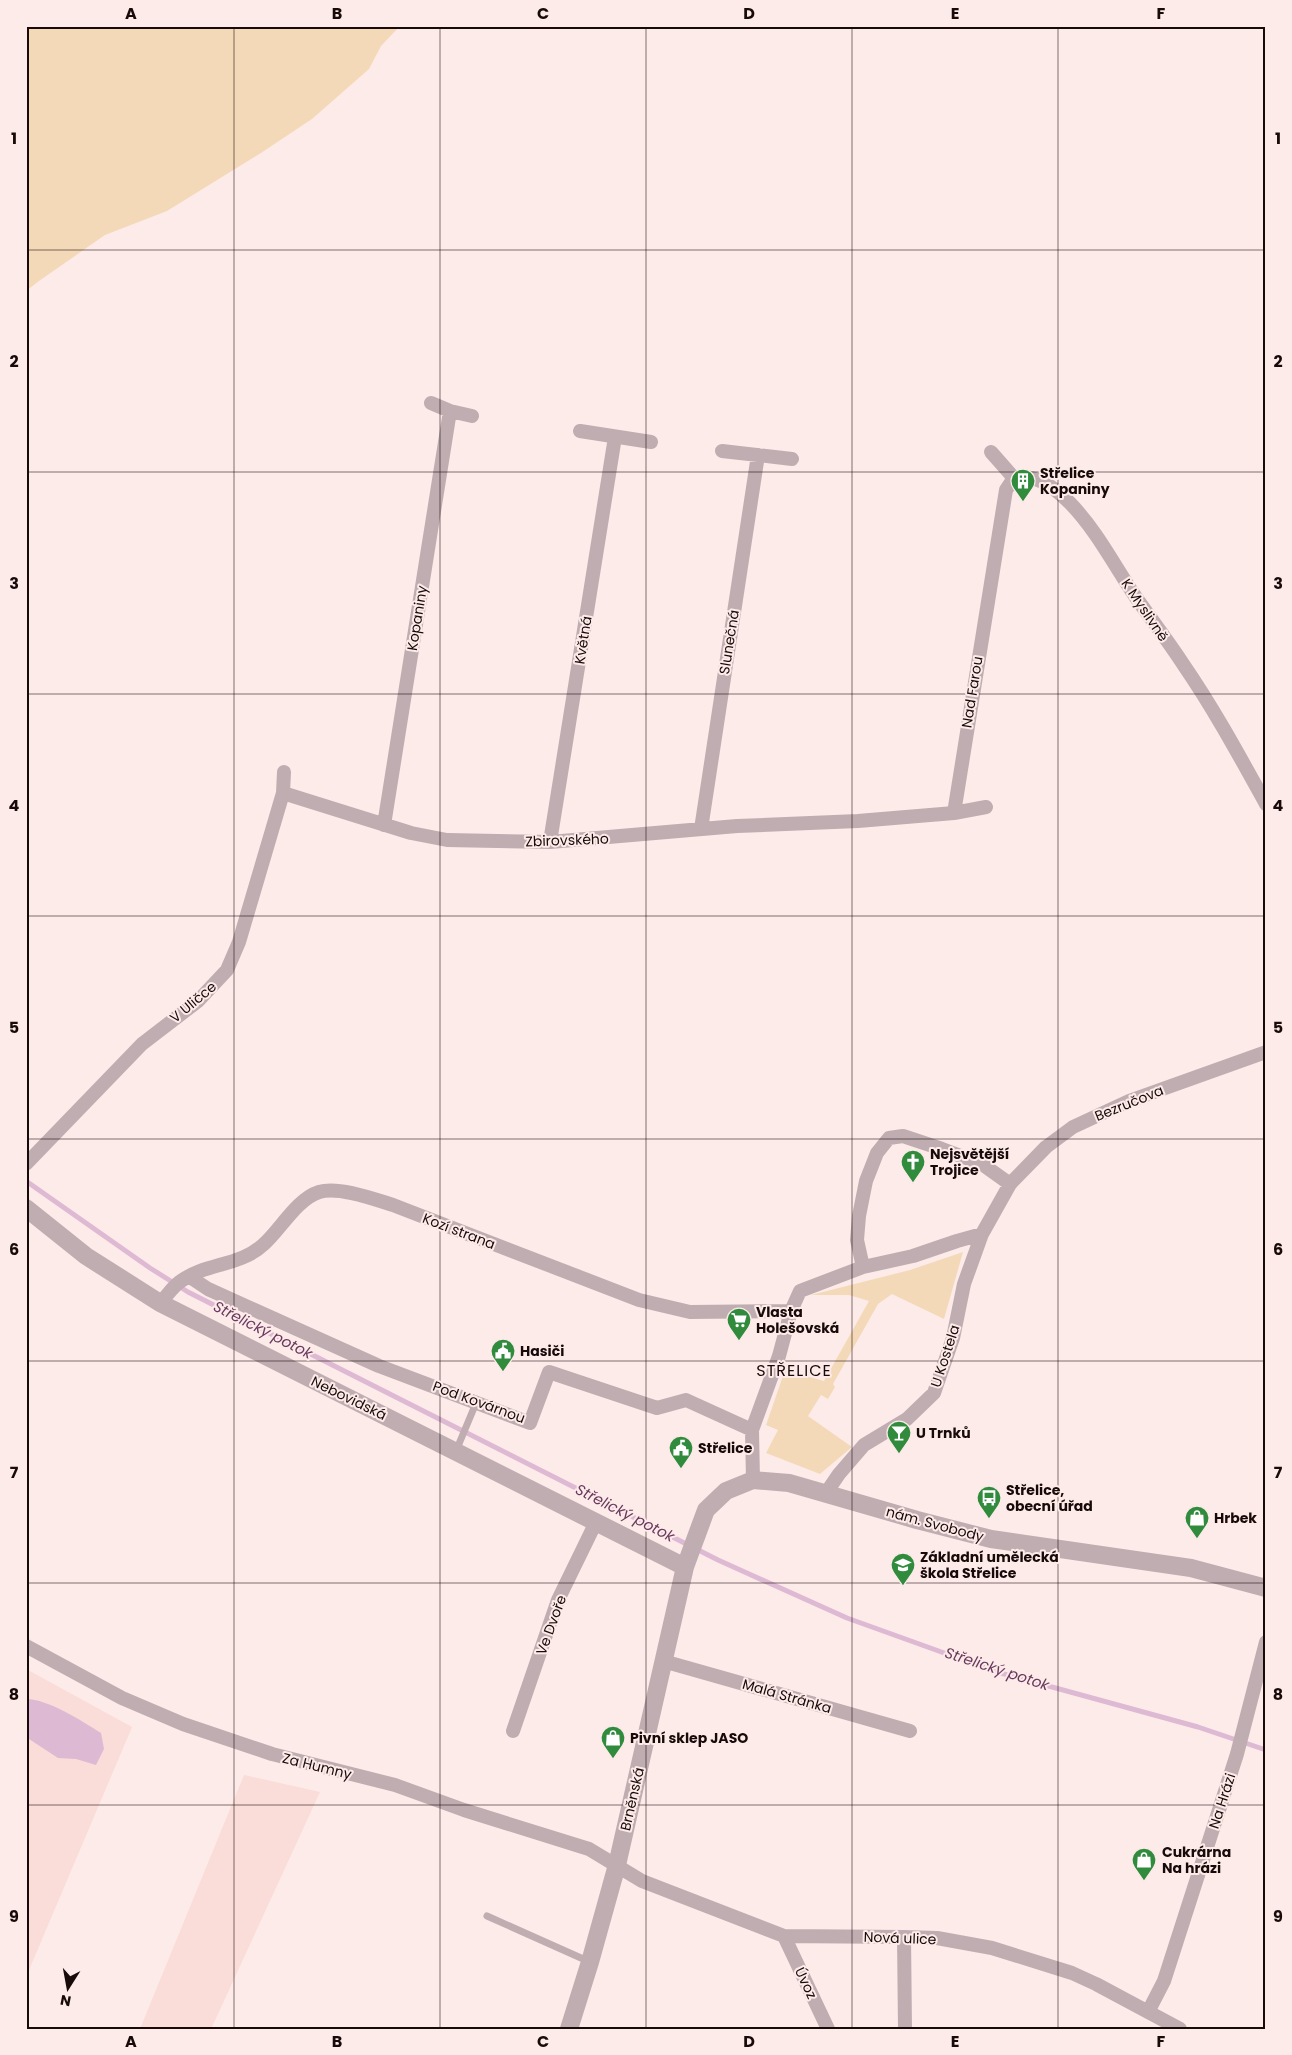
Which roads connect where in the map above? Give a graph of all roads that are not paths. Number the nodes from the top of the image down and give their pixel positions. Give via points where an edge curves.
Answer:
1 (432, 403) dead end
2 (450, 411) junction
3 (472, 416) dead end
4 (580, 432) dead end
5 (615, 437) junction
6 (651, 442) dead end
7 (722, 451) dead end
8 (991, 452) dead end
9 (758, 455) junction
10 (792, 459) dead end
11 (1014, 478) junction
12 (284, 772) dead end
13 (283, 793) junction
14 (1266, 804) edge
15 (986, 807) dead end
16 (954, 813) junction
17 (384, 825) junction
18 (701, 829) junction
19 (550, 842) junction
20 (1266, 1052) edge
21 (26, 1164) edge
22 (1010, 1184) junction
23 (26, 1208) edge
24 (982, 1234) junction
25 (863, 1267) junction
26 (176, 1288) junction
27 (791, 1311) junction
28 (379, 1366) joint
29 (476, 1402) junction
30 (752, 1430) junction
31 (456, 1451) junction
32 (753, 1480) junction
33 (826, 1493) junction
34 (596, 1522) junction
35 (687, 1561) junction
36 (1266, 1588) edge
37 (1266, 1642) edge
38 (26, 1646) edge
39 (663, 1661) junction
40 (513, 1730) dead end
41 (910, 1731) dead end
42 (617, 1865) junction
43 (487, 1916) dead end
44 (784, 1936) junction
45 (904, 1936) junction
46 (590, 1962) junction
47 (1148, 2012) junction
48 (569, 2029) edge
49 (828, 2029) edge
50 (905, 2029) edge
51 (1180, 2029) edge

1 - 2 street
2 - 3 street
2 - 17 street, Kopaniny
4 - 5 street
5 - 6 street
5 - 19 street, Květná
7 - 9 street
8 - 11 street
9 - 10 street
9 - 18 street, Slunečná
11 - 14 street, K Myslivně via 1022,476 1043,482 1069,502 1096,535 1184,665
11 - 16 street, Nad Farou via 1006,490
12 - 13 street, V Uličce
13 - 17 street, Zbirovského
13 - 21 street, V Uličce via 239,942 227,970 198,1001 142,1044
15 - 16 street
16 - 18 street, Zbirovského
17 - 19 street, Zbirovského via 447,840
18 - 19 street, Zbirovského
20 - 22 street, Bezručova via 1129,1102 1073,1127 1046,1148
22 - 24 street, U Kostela
22 - 25 street via 982,1164 903,1136 889,1138 877,1153 866,1181 857,1240
23 - 26 street, Nebovidská via 86,1256
24 - 25 street via 913,1256
24 - 33 street, U Kostela via 964,1284 953,1338 934,1393 907,1419 864,1445
25 - 27 street via 800,1291
26 - 27 street, Kozí strana via 245,1257 264,1244 288,1216 319,1192 342,1191 393,1205 669,1309 690,1312
26 - 28 street, Nebovidská via 208,1289
26 - 31 street, Nebovidská
27 - 30 street via 779,1356
28 - 29 street, Pod Kovárnou
29 - 30 street, Pod Kovárnou via 530,1423 549,1372 657,1408 686,1400
29 - 31 lane
30 - 32 street
31 - 34 street, Nebovidská
32 - 33 street, nám. Svobody via 789,1483
32 - 35 street, nám. Svobody via 726,1491 706,1510
33 - 36 street, nám. Svobody via 991,1539 1190,1568
34 - 35 street, Nebovidská
34 - 40 street, Ve Dvoře via 558,1600
35 - 39 street, Brněnská
37 - 47 street, Na Hrázi via 1237,1754 1164,1981
38 - 42 street, Za Humny via 122,1698 183,1724 272,1754 395,1785 589,1849
39 - 41 street, Malá Stránka
39 - 42 street, Brněnská
42 - 44 street, Nová ulice via 642,1881
42 - 46 street, Brněnská
43 - 46 lane
44 - 45 street, Nová ulice
44 - 49 street, Úvoz
45 - 47 street, Nová ulice via 992,1948 1048,1964 1096,1984
45 - 50 street
46 - 48 street, Brněnská
47 - 51 street, Nová ulice

